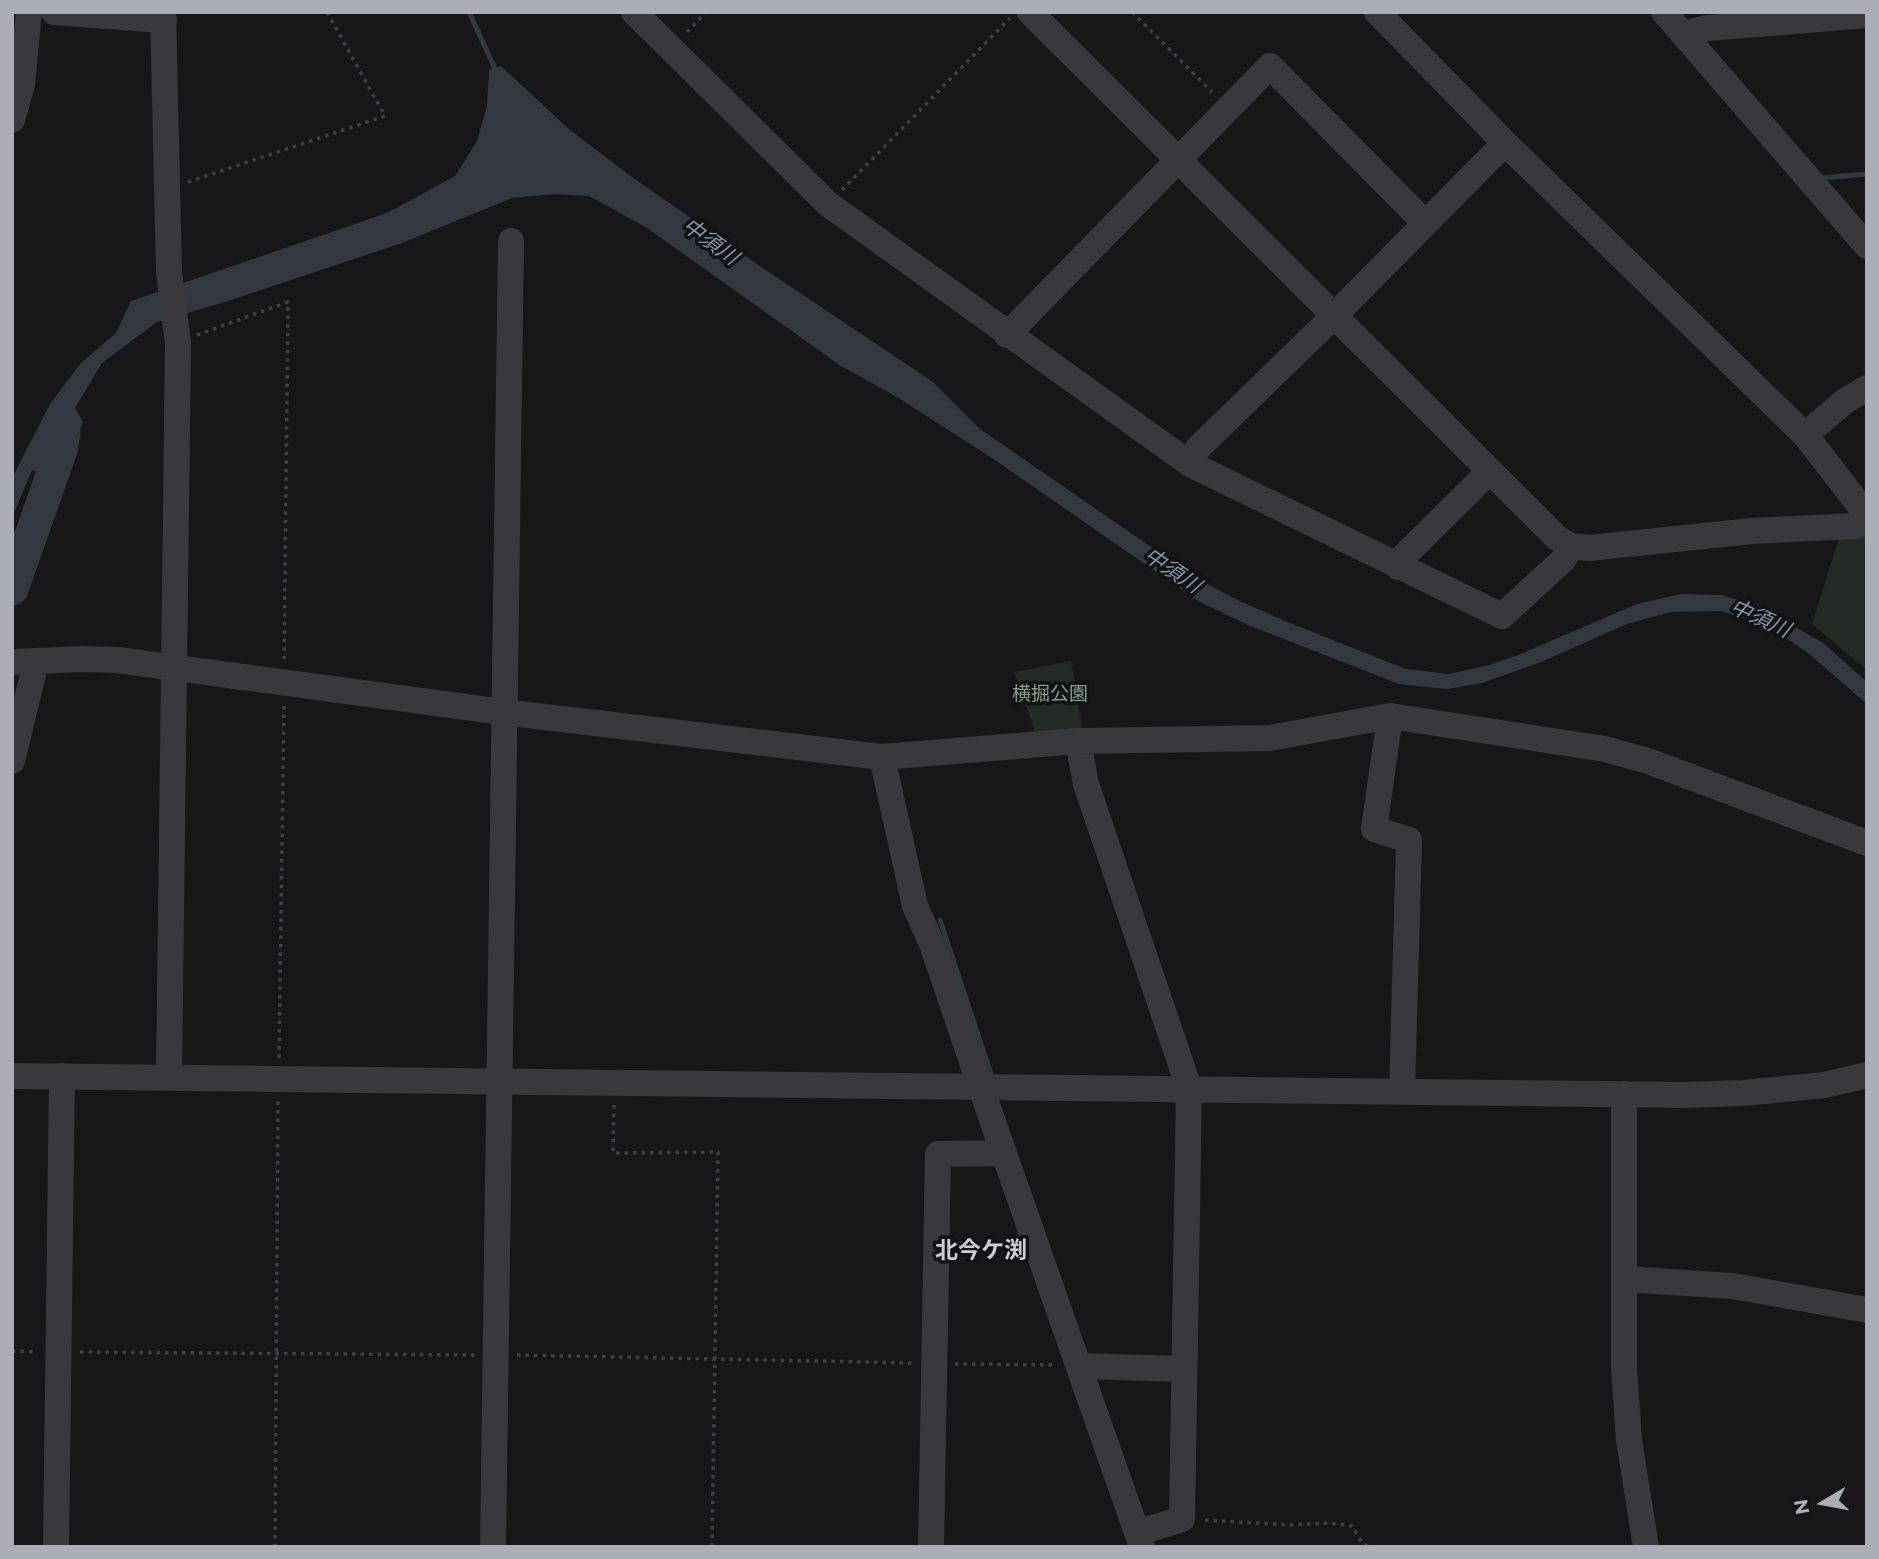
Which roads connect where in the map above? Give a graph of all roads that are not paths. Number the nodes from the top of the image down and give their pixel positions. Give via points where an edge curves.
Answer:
1 (29, 12) edge
2 (54, 12) edge
3 (634, 12) edge
4 (1030, 12) edge
5 (1377, 12) edge
6 (1664, 12) edge
7 (1867, 15) edge
8 (164, 16) edge
9 (1683, 34) junction
10 (12, 120) edge
11 (1505, 143) junction
12 (1179, 160) junction
13 (1425, 223) junction
14 (510, 241) dead end
15 (1867, 246) edge
16 (1335, 315) junction
17 (1007, 335) junction
18 (1867, 388) edge
19 (1805, 435) junction
20 (1190, 464) junction
21 (1490, 471) junction
22 (1867, 515) edge
23 (1867, 522) edge
24 (1570, 546) junction
25 (1398, 566) junction
26 (24, 662) edge
27 (174, 667) junction
28 (503, 712) junction
29 (1390, 716) junction
30 (1078, 741) junction
31 (881, 757) junction
32 (12, 761) edge
33 (1867, 843) edge
34 (1867, 1075) edge
35 (12, 1076) edge
36 (62, 1076) junction
37 (169, 1076) junction
38 (499, 1080) junction
39 (979, 1085) junction
40 (1189, 1088) junction
41 (1402, 1091) junction
42 (1623, 1094) junction
43 (1004, 1153) junction
44 (1624, 1279) junction
45 (1867, 1310) edge
46 (1079, 1366) junction
47 (1184, 1369) junction
48 (1139, 1540) edge
49 (56, 1547) edge
50 (493, 1547) edge
51 (931, 1547) edge
52 (1646, 1547) edge

1 - 10 street via 22,85
2 - 8 street
3 - 17 street via 828,204
4 - 12 street
5 - 11 street
6 - 9 street
7 - 9 street
8 - 27 street via 169,272 178,338
9 - 15 street
11 - 13 street
11 - 19 street
12 - 13 street via 1270,66
12 - 16 street
12 - 17 street
13 - 16 street
14 - 28 street
16 - 20 street via 1198,448
16 - 21 street
17 - 20 street
18 - 19 street
19 - 22 street
20 - 25 street
21 - 24 street
21 - 25 street
23 - 24 street via 1589,548
24 - 25 street via 1563,560 1502,616
26 - 27 street via 105,660
26 - 32 street
27 - 28 street
27 - 37 street
28 - 31 street
28 - 38 street
29 - 30 street via 1270,738
29 - 33 street via 1616,752
29 - 41 street via 1374,829 1409,840
30 - 31 street
30 - 40 street via 1086,784
31 - 39 street via 915,906 933,944
34 - 42 street via 1743,1093
35 - 36 street
36 - 37 street
36 - 49 street
37 - 38 street
38 - 39 street
38 - 50 street
39 - 40 street
39 - 43 street
40 - 41 street
40 - 47 street
41 - 42 street
42 - 44 street
43 - 46 street
43 - 51 street via 938,1154
44 - 45 street via 1733,1286
44 - 52 street via 1629,1440
46 - 47 street
46 - 48 street
47 - 48 street via 1182,1519

